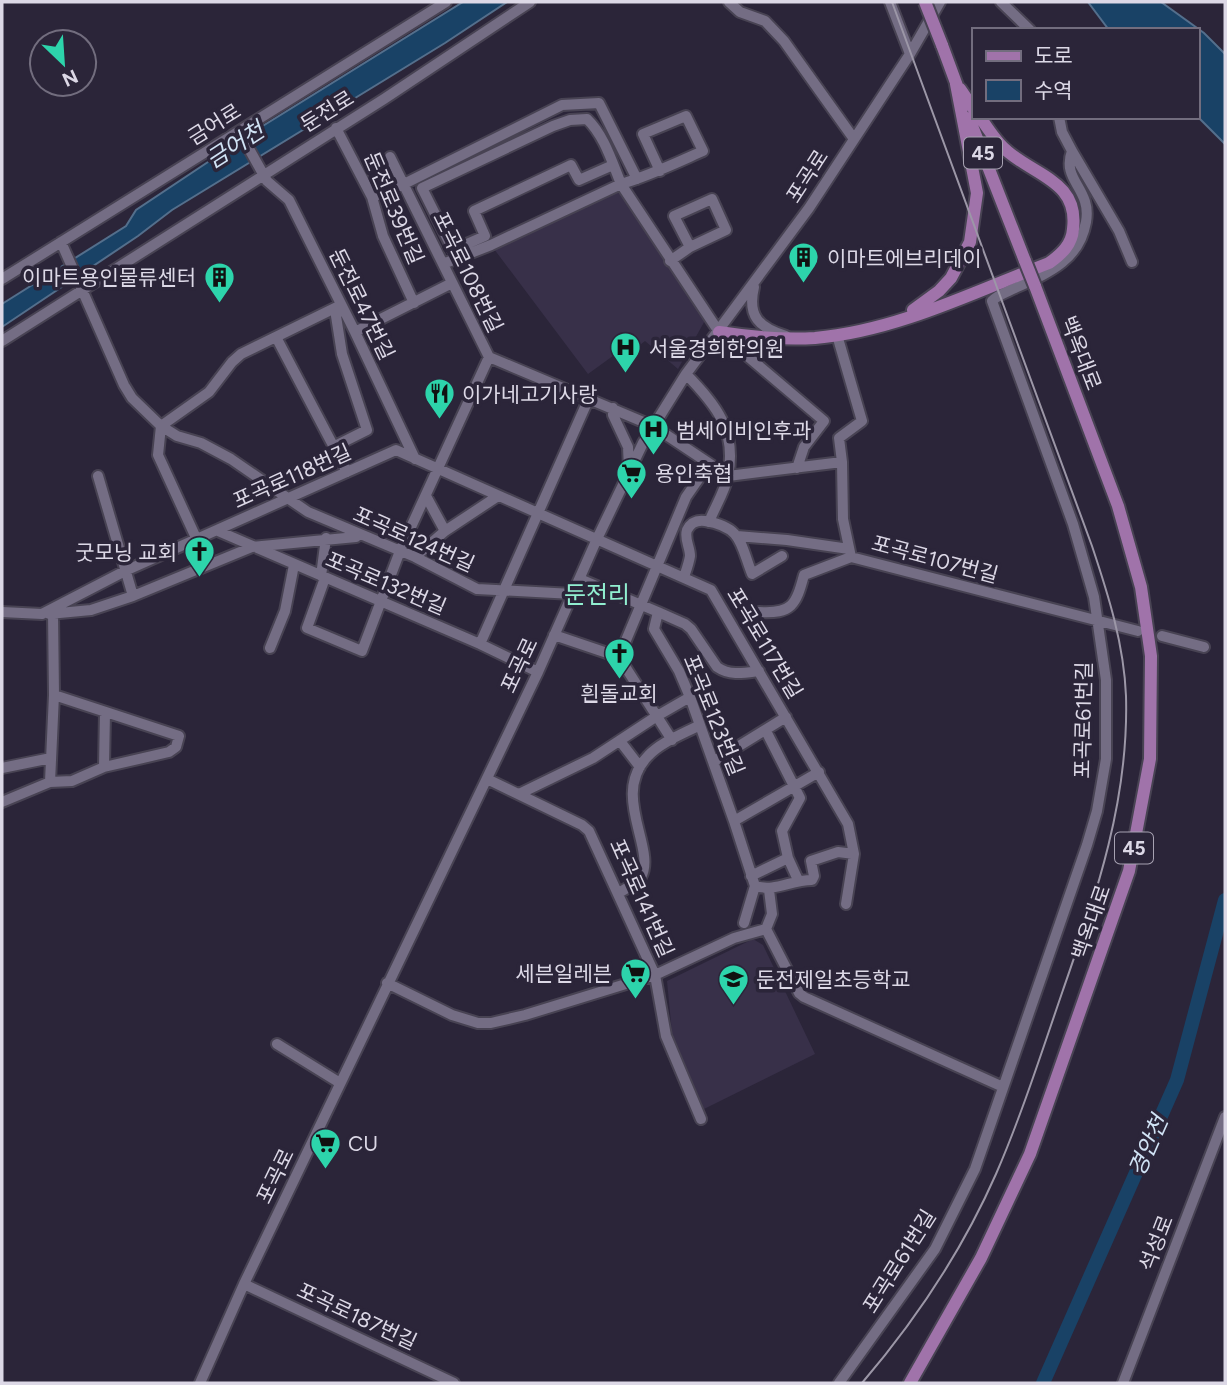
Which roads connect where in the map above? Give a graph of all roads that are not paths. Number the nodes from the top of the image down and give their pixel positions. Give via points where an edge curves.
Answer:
1 (446, 2) edge
2 (530, 2) edge
3 (729, 2) edge
4 (890, 2) edge
5 (925, 2) edge
6 (940, 2) edge
7 (1001, 2) edge
8 (1028, 28) edge
9 (910, 54) junction
10 (956, 83) junction
11 (972, 107) edge
12 (982, 119) edge
13 (1059, 119) edge
14 (336, 128) junction
15 (239, 131) junction
16 (854, 139) junction
17 (1072, 151) junction
18 (390, 157) dead end
19 (613, 164) junction
20 (660, 171) junction
21 (264, 174) junction
22 (637, 179) junction
23 (404, 184) junction
24 (621, 184) junction
25 (372, 197) junction
26 (63, 245) junction
27 (690, 247) junction
28 (670, 261) junction
29 (1132, 262) dead end
30 (443, 264) junction
31 (2, 279) edge
32 (755, 280) junction
33 (452, 283) junction
34 (82, 286) junction
35 (414, 303) junction
36 (341, 305) junction
37 (892, 323) junction
38 (355, 332) junction
39 (719, 332) junction
40 (837, 335) junction
41 (276, 337) junction
42 (795, 339) junction
43 (2, 341) edge
44 (489, 357) junction
45 (686, 374) junction
46 (589, 398) junction
47 (613, 408) junction
48 (161, 426) junction
49 (653, 426) junction
50 (333, 447) junction
51 (415, 458) junction
52 (842, 462) junction
53 (709, 464) junction
54 (629, 468) junction
55 (797, 468) junction
56 (439, 470) junction
57 (347, 472) junction
58 (728, 476) junction
59 (98, 477) dead end
60 (426, 496) junction
61 (498, 496) junction
62 (287, 498) junction
63 (536, 514) junction
64 (709, 522) junction
65 (218, 531) junction
66 (445, 531) junction
67 (737, 536) junction
68 (326, 538) junction
69 (366, 538) junction
70 (197, 540) junction
71 (596, 541) junction
72 (252, 547) junction
73 (400, 551) junction
74 (850, 553) junction
75 (782, 556) dead end
76 (415, 557) junction
77 (294, 565) junction
78 (658, 566) junction
79 (125, 570) junction
80 (323, 577) junction
81 (684, 578) junction
82 (580, 579) junction
83 (505, 589) junction
84 (573, 594) junction
85 (133, 596) junction
86 (382, 601) junction
87 (642, 604) junction
88 (2, 612) edge
89 (658, 612) junction
90 (760, 612) dead end
91 (47, 614) junction
92 (1100, 623) junction
93 (1138, 631) dead end
94 (554, 635) junction
95 (1162, 636) dead end
96 (480, 644) junction
97 (1204, 647) dead end
98 (270, 648) dead end
99 (620, 657) junction
100 (759, 671) junction
101 (538, 672) junction
102 (54, 695) junction
103 (690, 697) junction
104 (105, 712) junction
105 (657, 716) junction
106 (786, 718) junction
107 (700, 725) junction
108 (766, 731) junction
109 (672, 740) junction
110 (620, 741) junction
111 (51, 758) junction
112 (713, 762) junction
113 (640, 767) junction
114 (2, 768) edge
115 (104, 768) junction
116 (819, 772) junction
117 (486, 779) junction
118 (51, 782) junction
119 (795, 786) junction
120 (519, 794) junction
121 (2, 802) edge
122 (734, 821) junction
123 (854, 854) junction
124 (788, 858) junction
125 (798, 880) junction
126 (753, 881) junction
127 (769, 890) junction
128 (619, 893) junction
129 (846, 904) dead end
130 (744, 923) dead end
131 (766, 929) junction
132 (655, 975) junction
133 (387, 983) junction
134 (277, 1044) dead end
135 (340, 1083) junction
136 (1003, 1087) junction
137 (1225, 1117) edge
138 (701, 1119) dead end
139 (244, 1284) junction
140 (200, 1383) edge
141 (454, 1383) edge
142 (839, 1383) edge
143 (910, 1383) edge
144 (1123, 1383) edge

1 - 15 street, 금어로
2 - 14 street, 둔전로
3 - 16 street via 740,12 765,21
4 - 9 street
5 - 10 main road, 45, bridge
6 - 9 street, 포곡로
7 - 8 street
9 - 16 street, 포곡로
10 - 11 main road
10 - 37 main road via 977,193 970,242 939,291
10 - 143 main road, 백옥대로 / 45, bridge via 1118,506 1142,587 1151,656 1150,759 1129,871 1030,1154 981,1258
12 - 37 main road via 1004,149 1067,193 1073,234 1049,263
13 - 17 street, 포곡로61번길
14 - 21 street, 둔전로
14 - 25 street, 둔전로39번길
15 - 21 street, 둔전로47번길
15 - 26 street, 금어로
16 - 32 street, 포곡로
17 - 29 street
17 - 92 street, 포곡로61번길 via 1069,167 1088,205 1081,241 1058,268 992,301 1073,524
18 - 23 street, 포곡로108번길
19 - 19 street via 596,127 587,119 570,120 422,188 453,250 485,236 474,211 571,165 579,180
19 - 24 street
20 - 20 street via 703,151 686,116 643,134
20 - 22 street
21 - 34 street, 둔전로
21 - 36 street, 둔전로47번길 via 289,200
22 - 23 street via 599,103 562,105
22 - 24 street
23 - 25 street
23 - 30 street, 포곡로108번길
24 - 28 street
24 - 30 street
25 - 35 street, 둔전로39번길 via 383,236
26 - 31 street, 금어로
26 - 34 street, 포곡로124번길
27 - 27 street via 726,230 712,199 674,216
27 - 28 street
28 - 39 street
30 - 33 street, 포곡로108번길
32 - 39 street, 포곡로
32 - 42 street via 750,302 754,315 772,332
33 - 35 street
33 - 44 street, 포곡로108번길
34 - 43 street, 둔전로
34 - 48 street, 포곡로124번길 via 124,385
35 - 38 street
36 - 38 street, 둔전로47번길
36 - 41 street
36 - 50 street via 336,316 342,354 367,429
37 - 40 main road
38 - 51 street, 둔전로47번길
39 - 42 main road
39 - 45 street, 포곡로
39 - 55 street via 824,421 804,446
40 - 42 main road
40 - 52 street, 포곡로107번길 via 862,421 839,438
41 - 48 street via 241,354 209,391
41 - 50 street
44 - 46 street, 포곡로108번길
44 - 56 street
45 - 49 street, 포곡로
45 - 58 street via 715,404 727,430
46 - 47 street, 포곡로108번길
46 - 63 street
47 - 49 street, 포곡로108번길
47 - 54 street via 628,447
48 - 62 street, 포곡로124번길 via 231,459
48 - 70 street via 158,455
49 - 53 street
49 - 54 street, 포곡로
50 - 57 street
51 - 56 street, 포곡로118번길
51 - 57 street, 포곡로118번길 via 396,450
52 - 55 street
52 - 74 street, 포곡로107번길
53 - 58 street
53 - 78 street via 686,497
54 - 71 street, 포곡로
55 - 58 street
56 - 60 street
56 - 61 street, 포곡로118번길
57 - 62 street, 포곡로118번길
58 - 64 street
59 - 79 street
60 - 66 street
60 - 73 street
61 - 63 street, 포곡로118번길
61 - 66 street
62 - 65 street, 포곡로118번길
62 - 69 street, 포곡로124번길
63 - 71 street, 포곡로118번길
63 - 83 street
64 - 67 street via 728,526
64 - 81 street via 690,524 686,539 690,558
65 - 70 street, 포곡로118번길
65 - 72 street, 포곡로132번길
66 - 76 street
67 - 74 street via 788,540
67 - 75 street via 752,573
68 - 69 street
68 - 72 street
68 - 80 street
69 - 73 street, 포곡로124번길
70 - 79 street, 포곡로118번길
71 - 78 street, 포곡로117번길
71 - 82 street, 포곡로
72 - 77 street, 포곡로132번길
72 - 85 street
73 - 76 street, 포곡로124번길
73 - 86 street
74 - 90 street via 804,575 798,598 785,610
74 - 92 street, 포곡로107번길
76 - 83 street, 포곡로124번길 via 477,589
77 - 80 street, 포곡로132번길
77 - 98 street via 285,611
78 - 81 street, 포곡로117번길
78 - 87 street
79 - 85 street
79 - 91 street, 포곡로118번길
80 - 86 street, 포곡로132번길
80 - 86 street via 307,628 362,651
81 - 100 street, 포곡로117번길 via 711,590
82 - 84 street, 포곡로
82 - 87 street
83 - 84 street, 포곡로124번길
83 - 96 street
84 - 94 street, 포곡로
85 - 91 street via 91,610
86 - 96 street, 포곡로132번길
87 - 89 street
87 - 99 street
88 - 91 street
89 - 100 street via 691,629 723,671
89 - 103 street, 포곡로123번길 via 654,629
91 - 102 street
92 - 93 street, 포곡로107번길
92 - 136 street, 포곡로61번길 via 1107,732 1097,811
94 - 99 street
94 - 101 street, 포곡로
95 - 97 street
96 - 101 street, 포곡로132번길
99 - 105 street
100 - 106 street, 포곡로117번길
101 - 117 street, 포곡로
102 - 104 street
102 - 111 street
103 - 105 street
103 - 107 street, 포곡로123번길
104 - 115 street
104 - 115 street via 179,736 169,752
105 - 109 street
105 - 110 street
106 - 108 street
106 - 116 street, 포곡로117번길
107 - 109 street
107 - 112 street, 포곡로123번길
108 - 112 street
108 - 119 street
109 - 113 street
110 - 113 street
110 - 120 street
111 - 114 street
111 - 118 street
112 - 122 street, 포곡로123번길
113 - 128 street via 633,803 645,864 641,876
115 - 118 street via 72,781
116 - 119 street
116 - 123 street, 포곡로117번길 via 848,824
117 - 120 street, 포곡로141번길
117 - 133 street, 포곡로
118 - 121 street
119 - 122 street
119 - 124 street via 800,798 782,831
120 - 128 street, 포곡로141번길 via 589,831
122 - 126 street, 포곡로123번길
123 - 125 street via 838,852 816,858 811,862 812,880
123 - 129 street
124 - 125 street
124 - 126 street
125 - 127 street
126 - 127 street
126 - 130 street
127 - 131 street via 772,914
128 - 132 street, 포곡로141번길
131 - 132 street, 포곡로141번길 via 734,938
131 - 136 street via 804,997
132 - 133 street via 491,1023 452,1015
132 - 138 street via 666,1036
133 - 135 street, 포곡로
134 - 135 street
135 - 139 street, 포곡로
136 - 142 street, 포곡로61번길 via 975,1170 935,1249
137 - 144 street, 석성로
139 - 140 street, 포곡로
139 - 141 street, 포곡로187번길

